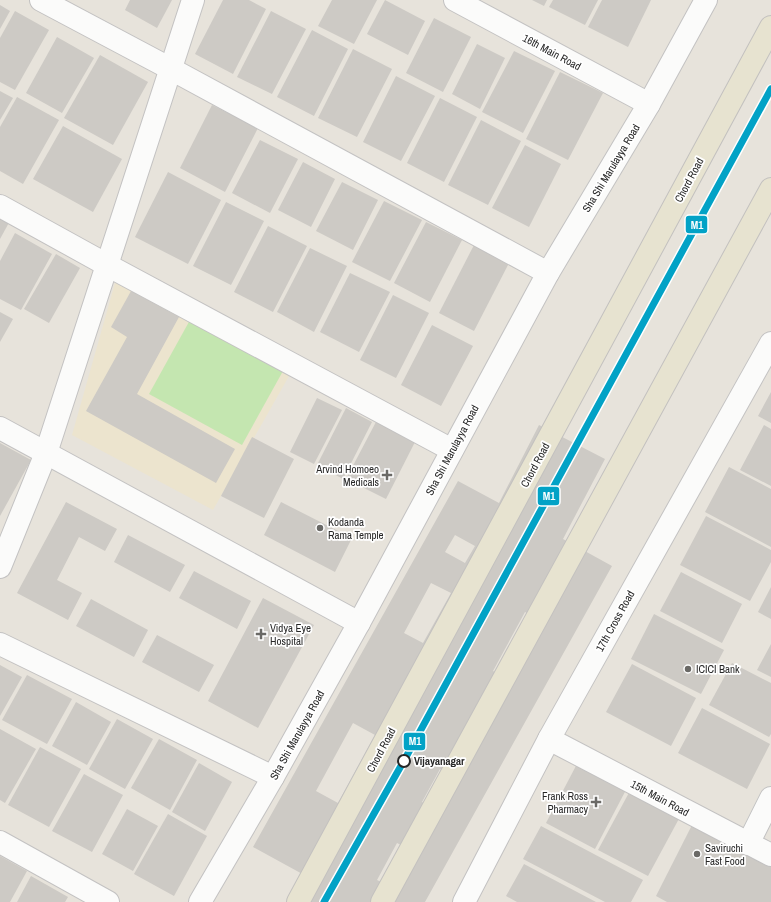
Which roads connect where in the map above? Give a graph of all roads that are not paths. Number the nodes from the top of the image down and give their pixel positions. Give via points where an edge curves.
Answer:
1 (41, 0) edge
2 (193, 0) edge
3 (455, 0) edge
4 (706, 0) edge
5 (771, 28) edge
6 (171, 68) junction
7 (649, 104) junction
8 (771, 189) edge
9 (0, 206) edge
10 (107, 265) junction
11 (548, 273) junction
12 (771, 343) edge
13 (0, 428) edge
14 (452, 450) junction
15 (46, 453) junction
16 (0, 567) edge
17 (359, 623) junction
18 (0, 644) edge
19 (549, 739) junction
20 (273, 777) junction
21 (771, 798) edge
22 (0, 842) edge
23 (748, 844) junction
24 (771, 855) edge
25 (108, 902) edge
26 (200, 902) edge
27 (298, 902) edge
28 (382, 902) edge
29 (464, 902) edge

1 - 6 street
2 - 6 street
3 - 7 street, 16th Main Road
4 - 7 street, Sha Shi Marulayya Road
5 - 27 main road, Chord Road
6 - 10 street
6 - 11 street
7 - 11 street, Sha Shi Marulayya Road
8 - 28 main road
9 - 10 street
10 - 14 street
10 - 15 street
11 - 14 street, Sha Shi Marulayya Road
12 - 19 street, 17th Cross Road
13 - 15 street
14 - 17 street, Sha Shi Marulayya Road
15 - 16 street
15 - 17 street
17 - 20 street, Sha Shi Marulayya Road
18 - 20 street
19 - 23 street, 15th Main Road
19 - 29 street, 17th Cross Road
20 - 26 street, Sha Shi Marulayya Road
21 - 23 street
22 - 25 street
23 - 24 street, 15th Main Road

